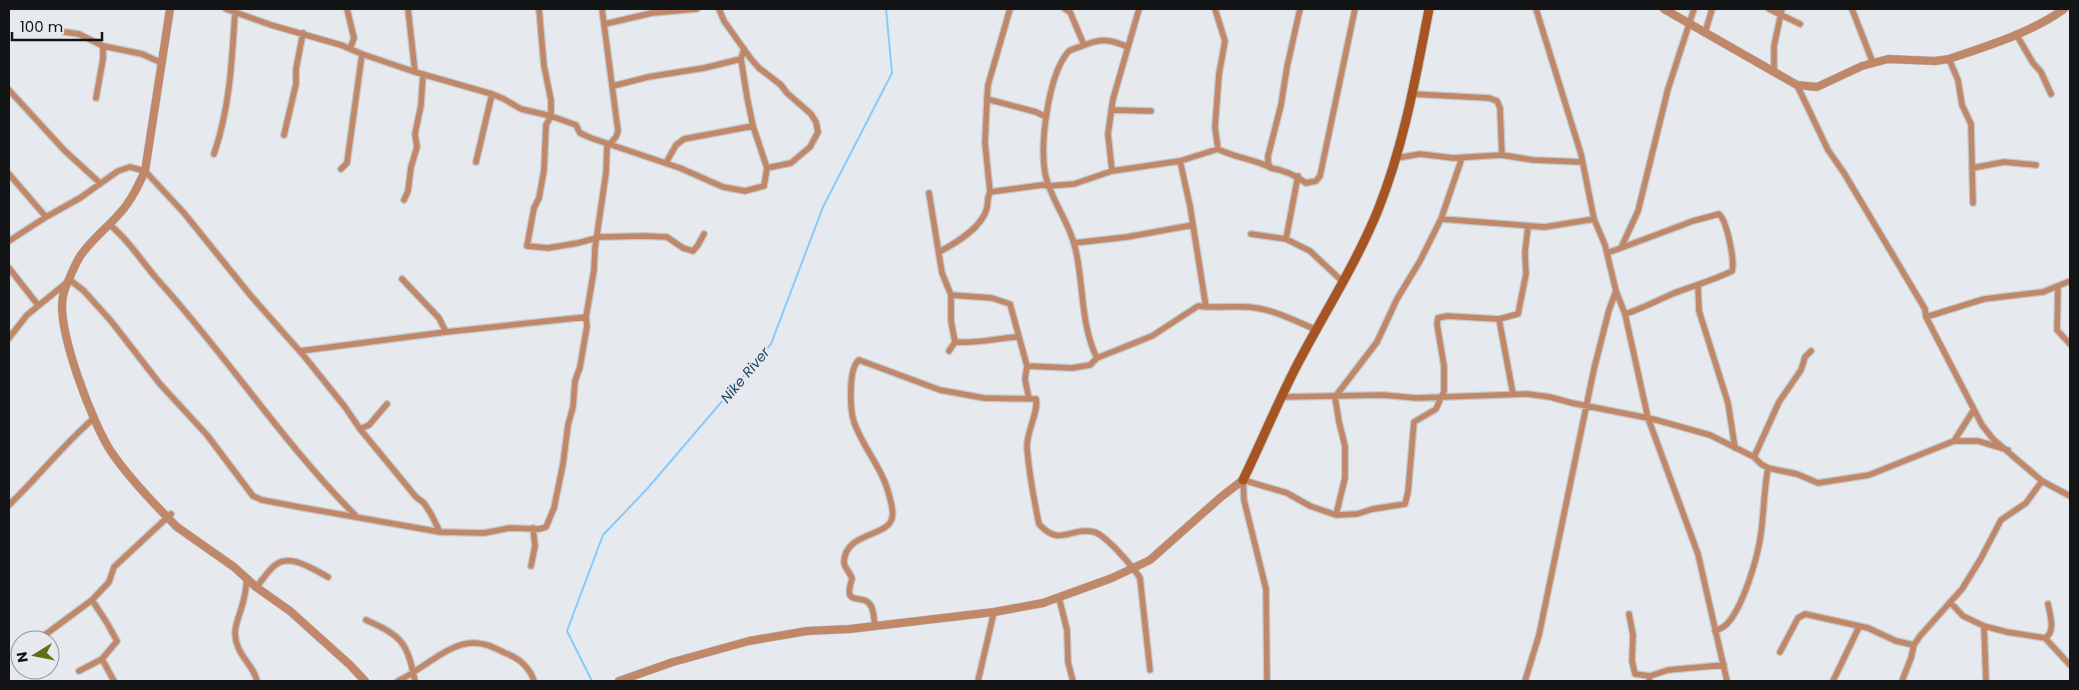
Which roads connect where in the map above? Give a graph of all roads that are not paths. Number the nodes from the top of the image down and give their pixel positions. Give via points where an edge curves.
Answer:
1 (170, 9) edge
2 (226, 9) edge
3 (347, 9) edge
4 (408, 9) edge
5 (539, 9) edge
6 (602, 9) edge
7 (697, 9) edge
8 (719, 9) edge
9 (1010, 9) edge
10 (1066, 9) edge
11 (1138, 9) edge
12 (1215, 9) edge
13 (1300, 9) edge
14 (1355, 9) edge
15 (1429, 9) edge
16 (1536, 9) edge
17 (1664, 9) edge
18 (1694, 9) edge
19 (1712, 9) edge
20 (1770, 9) edge
21 (1852, 9) edge
22 (2064, 9) edge
23 (236, 12) junction
24 (1781, 12) edge
25 (605, 24) junction
26 (1800, 24) dead end
27 (1690, 25) junction
28 (65, 32) dead end
29 (303, 33) junction
30 (1705, 33) junction
31 (2016, 34) junction
32 (1084, 45) junction
33 (103, 46) junction
34 (1128, 47) junction
35 (350, 49) junction
36 (744, 49) junction
37 (362, 54) junction
38 (741, 59) junction
39 (1949, 60) junction
40 (162, 63) junction
41 (1873, 63) junction
42 (1774, 71) junction
43 (415, 72) junction
44 (423, 74) junction
45 (1796, 85) junction
46 (613, 86) junction
47 (9, 90) edge
48 (492, 94) junction
49 (1412, 94) junction
50 (2051, 94) dead end
51 (96, 98) dead end
52 (987, 99) junction
53 (1112, 110) junction
54 (1151, 112) dead end
55 (551, 116) junction
56 (1046, 117) junction
57 (753, 126) junction
58 (284, 135) dead end
59 (610, 143) junction
60 (1218, 149) junction
61 (214, 154) dead end
62 (1502, 155) junction
63 (1397, 158) junction
64 (1462, 158) junction
65 (1180, 161) junction
66 (476, 162) dead end
67 (1582, 162) junction
68 (666, 163) junction
69 (2036, 165) dead end
70 (767, 168) junction
71 (1271, 168) junction
72 (1972, 168) junction
73 (342, 169) dead end
74 (1112, 170) junction
75 (145, 171) junction
76 (9, 174) edge
77 (1298, 176) junction
78 (100, 183) junction
79 (1049, 186) junction
80 (990, 192) junction
81 (929, 193) dead end
82 (404, 200) dead end
83 (1973, 203) dead end
84 (46, 217) junction
85 (1441, 219) junction
86 (1594, 219) junction
87 (110, 225) junction
88 (1193, 225) junction
89 (1528, 226) junction
90 (704, 234) dead end
91 (1251, 234) dead end
92 (596, 238) junction
93 (1286, 239) junction
94 (9, 241) edge
95 (1074, 243) junction
96 (1621, 248) junction
97 (939, 252) junction
98 (1607, 253) junction
99 (9, 268) edge
100 (402, 278) dead end
101 (70, 280) junction
102 (2070, 280) edge
103 (1342, 281) junction
104 (1698, 286) junction
105 (2058, 286) junction
106 (1616, 291) junction
107 (951, 295) junction
108 (38, 305) junction
109 (1206, 307) junction
110 (1624, 314) junction
111 (586, 317) junction
112 (1498, 318) junction
113 (1926, 318) junction
114 (1317, 330) junction
115 (446, 332) junction
116 (1018, 337) junction
117 (9, 338) edge
118 (955, 342) junction
119 (2070, 344) edge
120 (949, 351) dead end
121 (1810, 351) dead end
122 (300, 352) junction
123 (1098, 358) junction
124 (1027, 366) junction
125 (1513, 394) junction
126 (1335, 397) junction
127 (1440, 397) junction
128 (1281, 398) junction
129 (1029, 399) junction
130 (387, 404) dead end
131 (1586, 405) junction
132 (1973, 411) junction
133 (1648, 418) junction
134 (93, 419) junction
135 (360, 429) junction
136 (1954, 441) junction
137 (1735, 448) junction
138 (2008, 450) junction
139 (1754, 457) junction
140 (1768, 468) junction
141 (1243, 480) junction
142 (2042, 481) junction
143 (2070, 496) edge
144 (9, 505) edge
145 (169, 515) junction
146 (1336, 515) junction
147 (356, 516) junction
148 (533, 528) junction
149 (440, 532) junction
150 (531, 566) dead end
151 (1134, 569) junction
152 (328, 577) dead end
153 (247, 578) junction
154 (256, 588) junction
155 (1059, 598) junction
156 (92, 600) junction
157 (1950, 602) junction
158 (2048, 604) dead end
159 (994, 612) junction
160 (1629, 614) dead end
161 (366, 620) dead end
162 (875, 626) junction
163 (1984, 626) junction
164 (1859, 627) junction
165 (52, 630) edge
166 (1716, 631) junction
167 (2045, 638) junction
168 (1914, 645) junction
169 (1780, 652) dead end
170 (102, 659) junction
171 (1724, 665) junction
172 (2070, 665) edge
173 (1150, 670) dead end
174 (79, 671) dead end
175 (413, 674) junction
176 (1649, 679) edge
177 (114, 681) edge
178 (257, 681) edge
179 (365, 681) edge
180 (398, 681) edge
181 (415, 681) edge
182 (534, 681) edge
183 (619, 681) edge
184 (978, 681) edge
185 (1073, 681) edge
186 (1267, 681) edge
187 (1525, 681) edge
188 (1727, 681) edge
189 (1833, 681) edge
190 (1902, 681) edge
191 (1986, 681) edge

1 - 40 street
2 - 23 street
3 - 35 street via 354,38
4 - 43 street
5 - 55 street
6 - 25 street
7 - 25 street via 652,12
8 - 36 street
9 - 52 street
10 - 32 street
11 - 34 street
12 - 60 street via 1225,41 1217,93 1215,127
13 - 71 street via 1268,156
14 - 77 street via 1320,176 1316,181 1306,183
15 - 49 main road
16 - 67 street
17 - 27 street
18 - 27 street
19 - 30 street
20 - 24 street
21 - 41 street
22 - 31 street
23 - 29 street
23 - 61 street via 234,59
24 - 26 street
24 - 42 street via 1774,46
25 - 46 street
27 - 30 street
27 - 96 street via 1668,89 1638,211
28 - 33 street via 79,34
29 - 35 street
29 - 58 street
30 - 42 street
31 - 39 street
31 - 50 street
32 - 34 street via 1093,40 1103,40
32 - 56 street via 1070,51 1062,63
33 - 40 street via 142,54
33 - 51 street
34 - 53 street
35 - 37 street
36 - 38 street
36 - 70 street via 758,68 811,114 818,132 810,147 791,163
37 - 43 street
37 - 73 street via 347,163
38 - 46 street via 648,76
38 - 57 street
39 - 41 street via 1888,59
39 - 72 street via 1971,124
40 - 75 street
41 - 45 street via 1817,87
42 - 45 street
43 - 44 street
44 - 48 street
44 - 82 street via 415,134 417,147
45 - 113 street via 1820,136 1925,310
46 - 59 street via 618,131
47 - 78 street via 64,150
48 - 55 street via 520,109
48 - 66 street
49 - 62 street via 1497,101
49 - 63 main road
52 - 56 street
52 - 80 street via 985,136
53 - 54 street
53 - 74 street via 1108,134
55 - 59 street via 576,125 580,133
55 - 92 street via 546,124 544,170 527,246 548,248
56 - 79 street via 1045,173
57 - 68 street via 684,139 676,145
57 - 70 street
59 - 68 street
59 - 92 street
60 - 65 street
60 - 71 street
62 - 64 street
62 - 67 street
63 - 64 street via 1420,154
63 - 103 main road via 1378,210
64 - 85 street
65 - 74 street
65 - 88 street
67 - 86 street
68 - 70 street via 723,187 745,191 764,186
69 - 72 street via 2004,162
71 - 77 street
72 - 83 street
74 - 79 street via 1074,184
75 - 78 street via 130,167
75 - 87 street via 134,194
75 - 122 street
76 - 84 street
77 - 93 street
78 - 84 street
79 - 80 street
79 - 95 street
80 - 97 street via 986,209 976,225 957,242
81 - 97 street
84 - 94 street
85 - 89 street
85 - 126 street via 1377,342
86 - 89 street
86 - 98 street
87 - 101 street via 81,255
87 - 147 street via 122,235 214,346 310,468
88 - 95 street
88 - 109 street
89 - 112 street via 1526,274 1518,314
90 - 92 street via 693,251 667,237
91 - 93 street
92 - 111 street
93 - 103 street via 1310,251
95 - 123 street via 1090,343
96 - 98 street
96 - 104 street via 1719,214 1726,227 1734,264 1732,271
97 - 107 street via 942,273
98 - 106 street
99 - 108 street
100 - 115 street via 439,318
101 - 108 street
101 - 134 street via 63,295 66,333
101 - 147 street via 111,321 160,384 207,435 253,496
102 - 105 street
103 - 114 main road
104 - 110 street
104 - 137 street via 1699,311 1728,403
105 - 113 street via 2043,292 1984,299
105 - 119 street via 2057,330
106 - 110 street
106 - 131 street
107 - 116 street via 992,298 1010,304
107 - 118 street
108 - 117 street
109 - 114 street via 1249,307 1270,311
109 - 123 street via 1198,306 1152,336
110 - 133 street
111 - 115 street
111 - 148 street via 554,508 546,527
112 - 125 street
112 - 127 street via 1438,318 1444,366 1444,390
113 - 132 street
114 - 128 main road
115 - 122 street
116 - 118 street
116 - 124 street
118 - 120 street
121 - 139 street via 1779,402
122 - 135 street
123 - 124 street via 1090,365 1072,368
124 - 129 street via 1025,379
125 - 127 street
125 - 131 street via 1550,397
126 - 127 street
126 - 128 street
126 - 146 street via 1345,446 1345,478
127 - 146 street via 1436,409 1414,422 1405,504
128 - 141 main road
129 - 151 street via 1037,402 1027,448 1039,524 1046,533 1056,537 1096,532 1106,538
129 - 162 street via 984,398 940,390 859,360 852,367 853,421 889,493 893,516 891,522 880,530 857,540 844,560 852,579 849,595 872,606
130 - 135 street via 369,425
131 - 133 street
131 - 187 street via 1539,635
132 - 136 street
132 - 138 street via 1993,439
133 - 137 street via 1710,435
133 - 166 street via 1698,554
134 - 144 street
134 - 145 street via 121,466
135 - 149 street via 424,503
136 - 138 street via 1978,441
136 - 140 street via 1885,470 1824,484
137 - 139 street
138 - 142 street
139 - 140 street
140 - 166 street via 1761,534 1749,581 1725,626
141 - 146 street via 1287,493
141 - 151 street via 1150,560
141 - 186 street via 1247,517 1266,590
142 - 143 street
142 - 157 street via 2026,502 2002,520 1972,573
145 - 153 street via 177,526
145 - 156 street via 114,567 109,582
147 - 149 street
148 - 149 street via 484,533
148 - 150 street via 535,546
151 - 155 street
151 - 173 street via 1140,578
152 - 154 street via 301,564 283,560 273,566
153 - 154 street
153 - 178 street via 236,635 238,647
154 - 179 street via 290,611
155 - 159 street
155 - 185 street via 1067,630 1068,662
156 - 165 street
156 - 170 street via 117,641
157 - 163 street via 1963,616
157 - 168 street
158 - 167 street via 2052,629
159 - 162 street
159 - 184 street
160 - 176 street via 1635,674
161 - 175 street via 394,633 403,643
162 - 183 street via 808,631 749,642 673,662
163 - 167 street
163 - 191 street
164 - 168 street
164 - 169 street via 1802,615
164 - 189 street
166 - 171 street
167 - 172 street
168 - 190 street
170 - 174 street
170 - 177 street
171 - 176 street via 1668,670
171 - 188 street
175 - 180 street
175 - 181 street
175 - 182 street via 458,645 473,643 514,656 531,672

